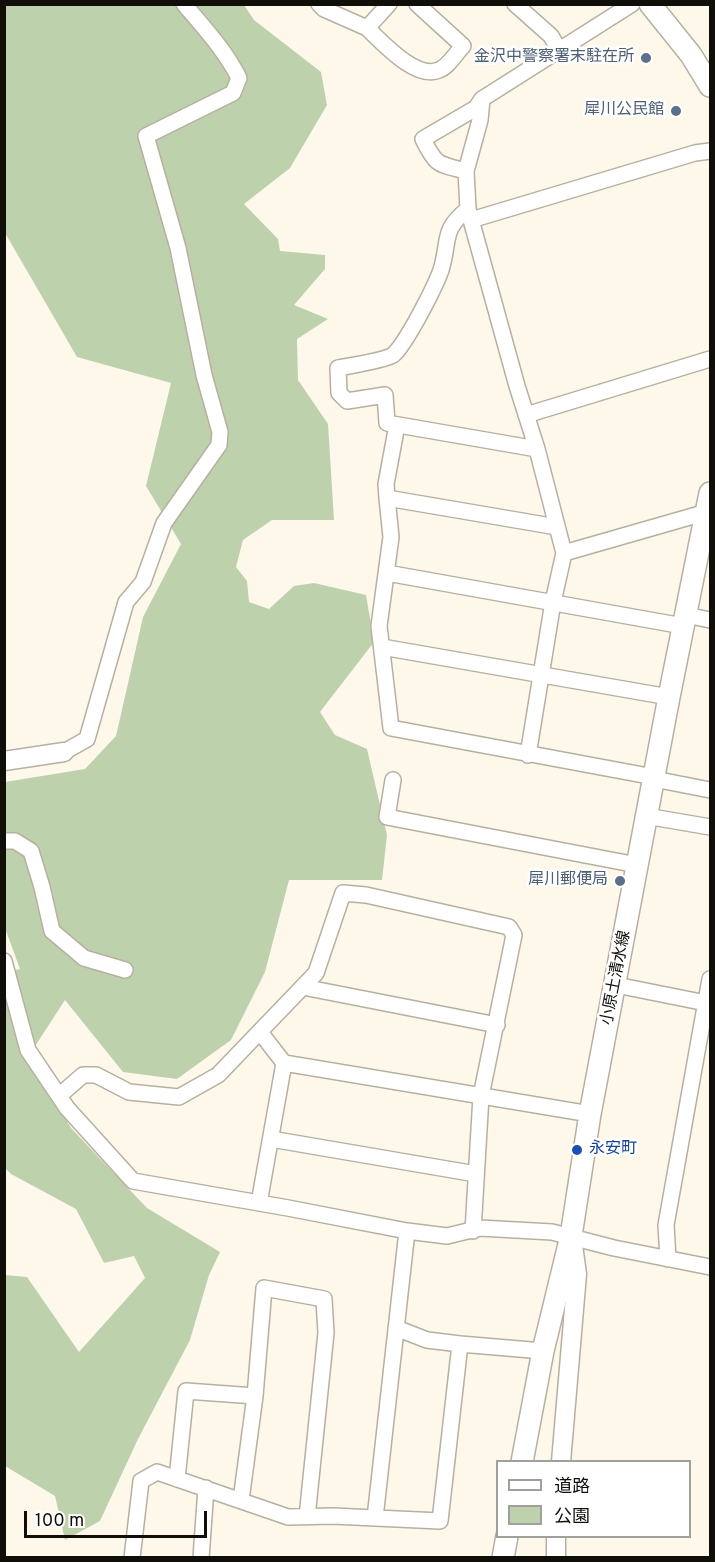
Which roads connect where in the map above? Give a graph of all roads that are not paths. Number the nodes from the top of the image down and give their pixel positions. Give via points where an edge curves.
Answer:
1 (184, 4) edge
2 (319, 4) edge
3 (389, 4) edge
4 (417, 4) edge
5 (515, 4) edge
6 (632, 4) edge
7 (650, 4) edge
8 (368, 28) junction
9 (559, 50) junction
10 (711, 86) edge
11 (482, 99) junction
12 (711, 151) edge
13 (466, 171) junction
14 (470, 214) junction
15 (711, 359) edge
16 (526, 415) junction
17 (397, 425) junction
18 (537, 449) junction
19 (387, 498) junction
20 (709, 503) edge
21 (557, 526) junction
22 (564, 553) junction
23 (387, 573) junction
24 (553, 602) junction
25 (711, 620) edge
26 (685, 621) junction
27 (382, 647) junction
28 (541, 675) junction
29 (669, 697) junction
30 (64, 752) joint
31 (528, 755) junction
32 (4, 761) edge
33 (654, 778) junction
34 (393, 780) dead end
35 (711, 790) edge
36 (646, 816) junction
37 (711, 827) edge
38 (4, 841) edge
39 (637, 865) junction
40 (4, 961) edge
41 (125, 970) dead end
42 (711, 979) edge
43 (616, 986) junction
44 (303, 987) junction
45 (706, 1003) junction
46 (497, 1025) junction
47 (260, 1032) junction
48 (284, 1064) junction
49 (60, 1095) junction
50 (481, 1096) junction
51 (590, 1114) junction
52 (271, 1139) junction
53 (476, 1174) junction
54 (259, 1203) junction
55 (473, 1230) junction
56 (407, 1231) junction
57 (572, 1236) junction
58 (668, 1259) junction
59 (711, 1268) edge
60 (396, 1328) junction
61 (460, 1344) junction
62 (543, 1351) junction
63 (255, 1396) junction
64 (522, 1460) edge
65 (561, 1460) edge
66 (177, 1479) junction
67 (206, 1488) junction
68 (241, 1500) junction
69 (307, 1517) junction
70 (375, 1518) junction
71 (507, 1538) edge
72 (556, 1538) edge
73 (132, 1557) edge
74 (201, 1557) edge
75 (503, 1557) edge
76 (556, 1557) edge

1 - 30 street via 214,38 239,78 233,93 146,136 178,248 220,432 219,445 164,523 143,582 126,602 87,739
2 - 8 street
3 - 8 street
4 - 8 street via 463,46 441,70 426,73 417,68
5 - 9 street via 550,36
6 - 9 street
7 - 10 main road
9 - 11 street
11 - 13 street
11 - 13 street via 476,108 423,139 440,165
12 - 14 street
13 - 14 street
14 - 16 street
14 - 17 street via 455,219 448,232 441,270 413,328 392,355 339,368 339,393 347,401 385,395 387,423
15 - 16 street
16 - 18 street
17 - 18 street
17 - 19 street
18 - 21 street
19 - 21 street
19 - 23 street via 391,537
20 - 22 street
20 - 26 main road, 小原土清水線
21 - 22 street
22 - 24 street
23 - 24 street
23 - 27 street via 379,626
24 - 26 street
24 - 28 street
25 - 26 street
26 - 29 main road, 小原土清水線
27 - 28 street
27 - 31 street via 391,728
28 - 29 street
28 - 31 street
29 - 33 main road, 小原土清水線
30 - 32 street
31 - 33 street
33 - 35 street
33 - 36 main road, 小原土清水線
34 - 39 street via 387,817
36 - 37 street
36 - 39 main road, 小原土清水線
38 - 41 street via 15,841 31,851 52,931 84,958
39 - 43 main road, 小原土清水線
40 - 49 street via 28,1050
42 - 45 street
43 - 45 street
43 - 51 main road, 小原土清水線
44 - 46 street
44 - 46 street via 316,973 343,893 366,895 509,927 514,935
44 - 47 street
45 - 58 street via 666,1225
46 - 50 street
47 - 48 street
47 - 49 street via 218,1075 179,1097 129,1092 96,1075 83,1075
48 - 50 street
48 - 52 street
49 - 54 street via 67,1108 133,1181
50 - 51 street
50 - 53 street
51 - 57 main road, 小原土清水線
52 - 53 street
52 - 54 street
53 - 55 street
54 - 56 street
55 - 56 street via 447,1236
55 - 57 street
56 - 60 street
57 - 58 street
57 - 62 main road, 小原土清水線
57 - 65 street via 578,1275
58 - 59 street
60 - 61 street via 427,1340
60 - 70 street
61 - 62 street
61 - 70 street via 441,1521
62 - 64 main road, 小原土清水線
63 - 66 street via 186,1390
63 - 68 street
63 - 69 street via 264,1288 324,1299 326,1334
66 - 67 street
66 - 73 street via 157,1472 141,1481
67 - 68 street
67 - 74 street
68 - 69 street via 288,1517
69 - 70 street
71 - 75 main road
72 - 76 street

